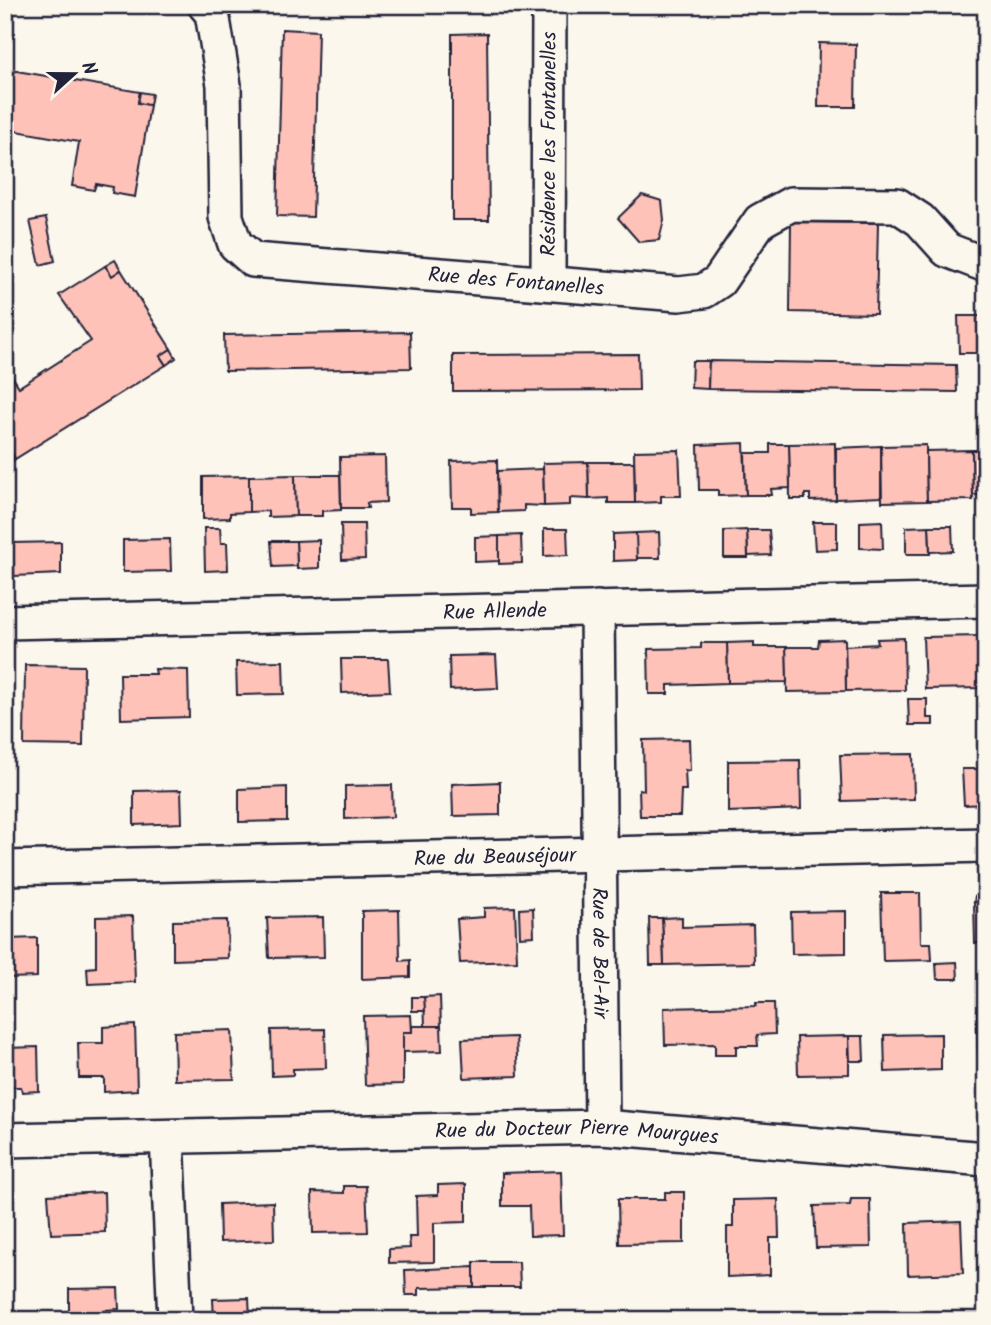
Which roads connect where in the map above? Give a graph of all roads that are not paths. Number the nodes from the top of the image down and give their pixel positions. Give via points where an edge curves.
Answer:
1 (205, 5) edge
2 (549, 5) edge
3 (986, 265) edge
4 (548, 282) junction
5 (986, 600) edge
6 (597, 608) junction
7 (5, 622) edge
8 (986, 845) edge
9 (599, 854) junction
10 (5, 868) edge
11 (602, 1127) junction
12 (167, 1137) junction
13 (5, 1140) edge
14 (986, 1159) edge
15 (175, 1320) edge

1 - 4 street, Rue des Fontanelles via 212,13 225,85 226,217 234,244 253,260
2 - 4 street, Résidence les Fontanelles
3 - 4 street, Rue des Fontanelles via 947,250 919,220 897,205 791,204 760,221 719,282 704,291 679,294
5 - 6 street, Rue Allende
6 - 7 street, Rue Allende
6 - 9 street, Rue de Bel-Air
8 - 9 street, Rue du Beauséjour
9 - 10 street, Rue du Beauséjour
9 - 11 street, Rue de Bel-Air
11 - 12 street, Rue du Docteur Pierre Mourgues
11 - 14 street, Rue du Docteur Pierre Mourgues
12 - 13 street, Rue du Docteur Pierre Mourgues
12 - 15 street

